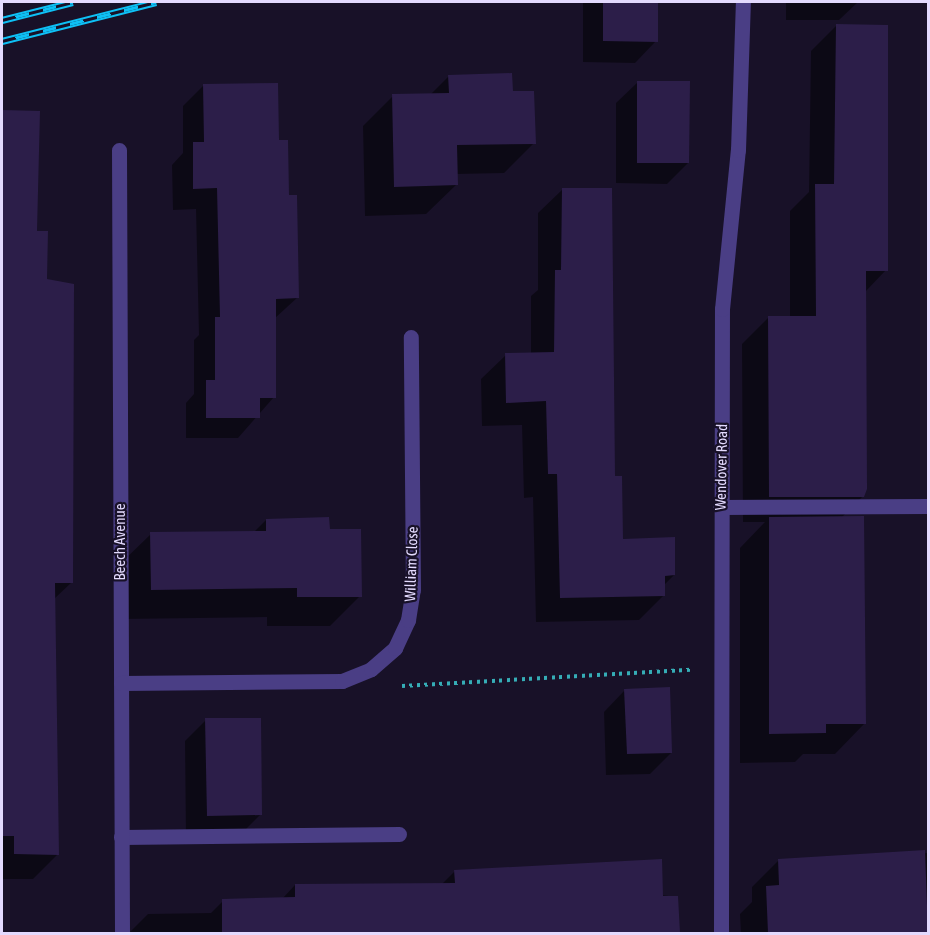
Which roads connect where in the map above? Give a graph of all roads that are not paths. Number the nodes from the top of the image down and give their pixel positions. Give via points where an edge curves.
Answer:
1 (743, 2) edge
2 (119, 150) dead end
3 (411, 337) dead end
4 (928, 506) edge
5 (720, 507) junction
6 (121, 683) junction
7 (399, 834) dead end
8 (121, 837) junction
9 (122, 933) edge
10 (721, 933) edge

1 - 5 street, Wendover Road via 738,150 722,309
2 - 6 street, Beech Avenue
3 - 6 street, William Close via 413,590 408,620 395,648 371,669 342,681
4 - 5 street
5 - 10 street, Wendover Road
6 - 8 street, Beech Avenue
7 - 8 street
8 - 9 street, Beech Avenue

